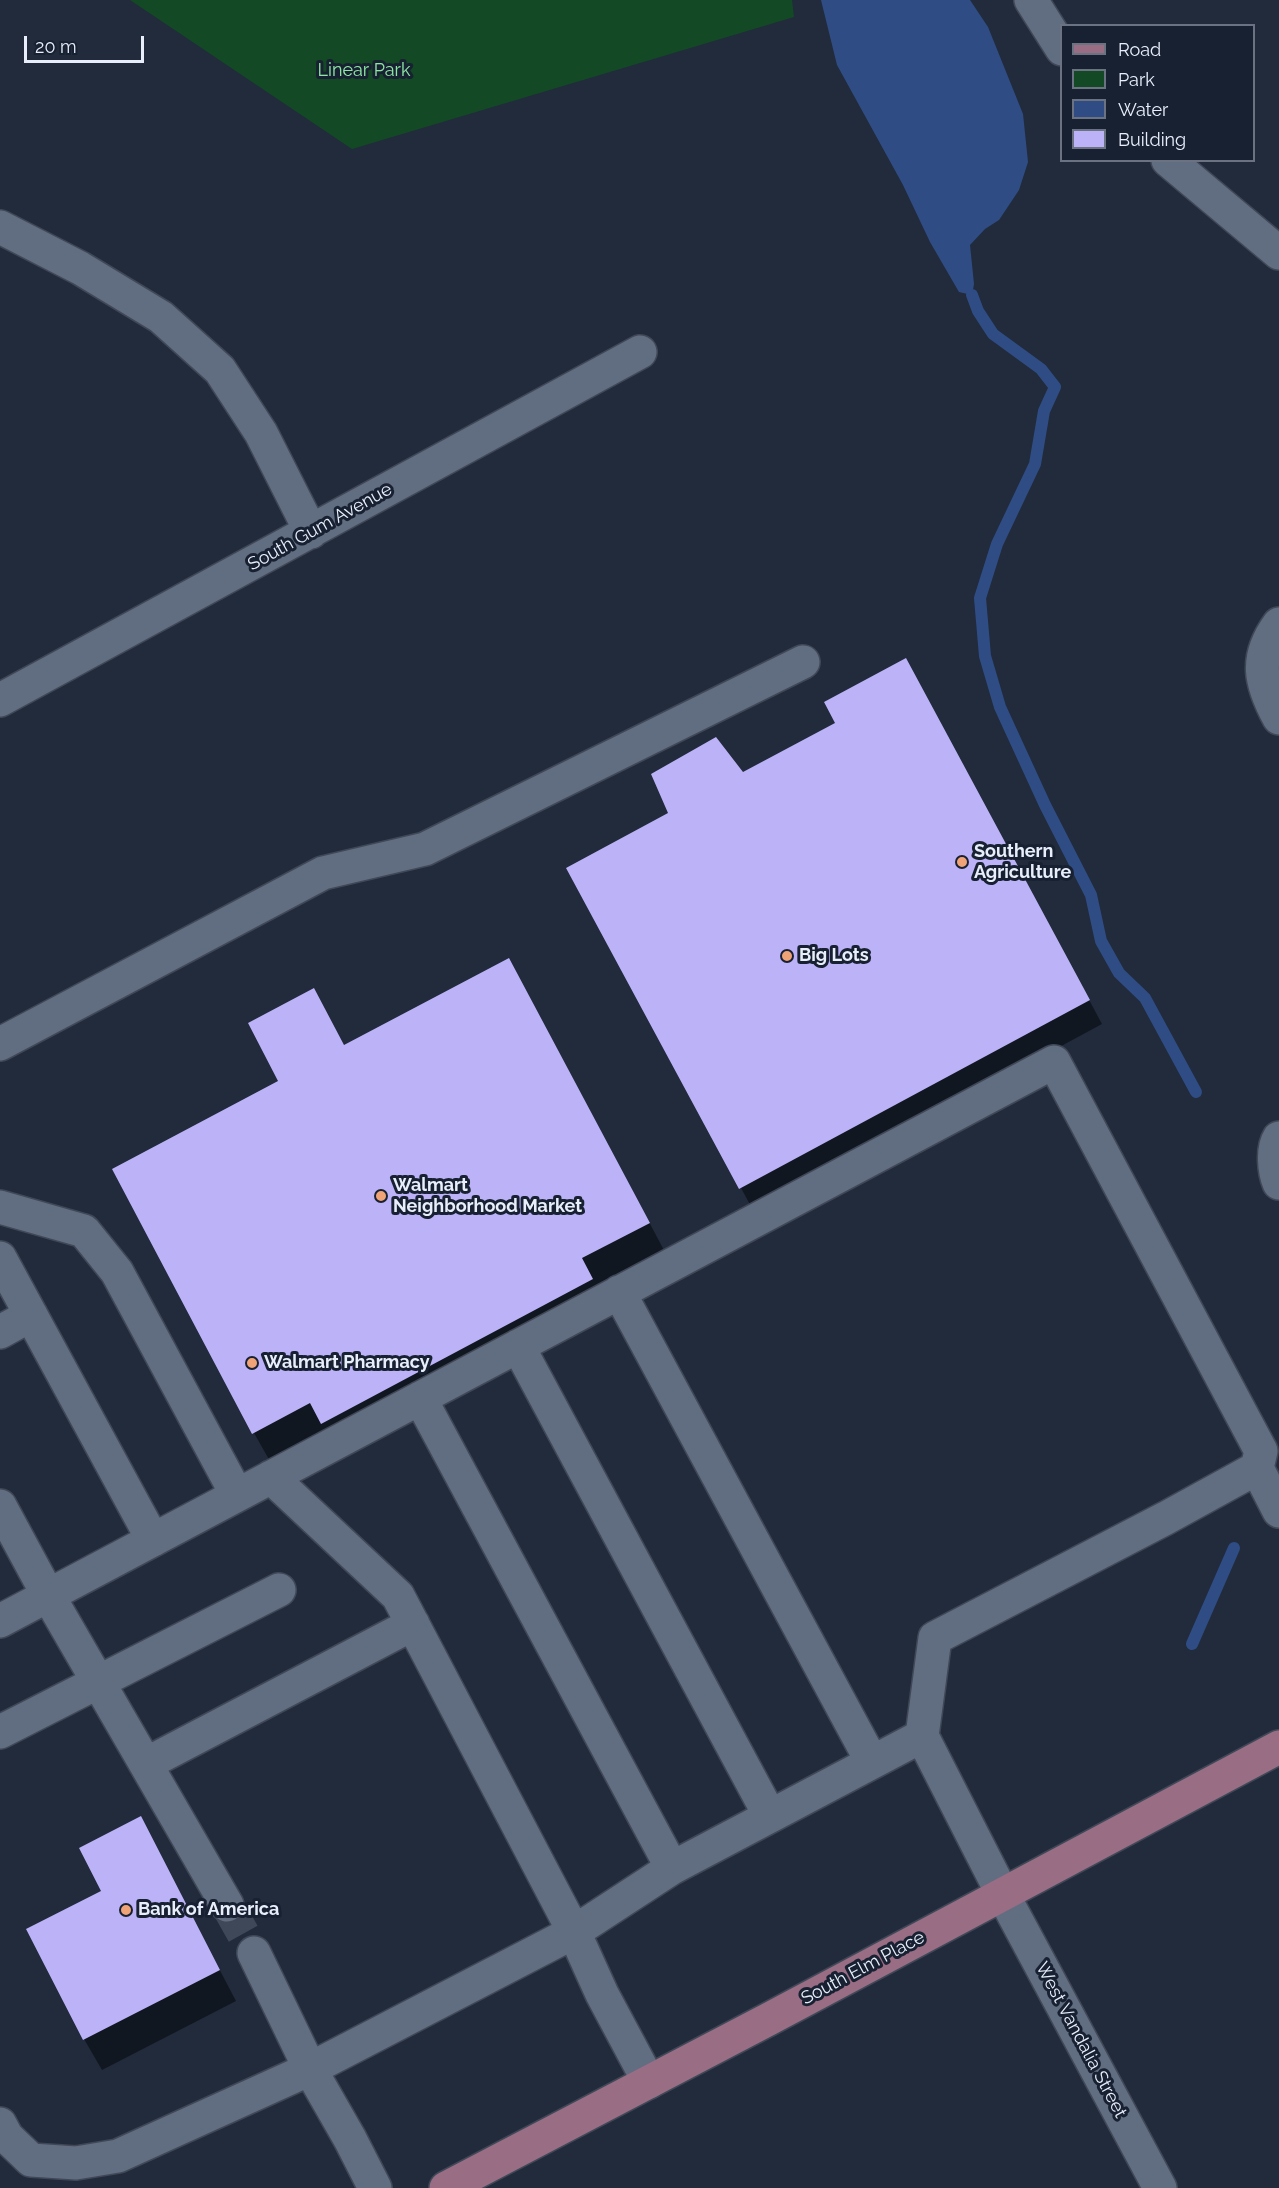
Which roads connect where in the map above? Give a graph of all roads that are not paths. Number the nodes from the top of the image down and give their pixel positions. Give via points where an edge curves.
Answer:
1 (1032, 0) edge
2 (1060, 46) edge
3 (1170, 162) edge
4 (0, 227) edge
5 (1279, 252) edge
6 (640, 352) dead end
7 (311, 532) junction
8 (1279, 624) edge
9 (803, 662) dead end
10 (0, 700) edge
11 (1279, 718) edge
12 (0, 1044) edge
13 (1279, 1138) edge
14 (1279, 1183) edge
15 (0, 1207) edge
16 (0, 1258) edge
17 (619, 1292) junction
18 (31, 1315) junction
19 (0, 1332) edge
20 (518, 1346) junction
21 (420, 1398) junction
22 (1266, 1454) edge
23 (271, 1477) junction
24 (237, 1495) junction
25 (0, 1506) edge
26 (1279, 1511) edge
27 (153, 1540) junction
28 (279, 1590) dead end
29 (48, 1595) junction
30 (0, 1621) edge
31 (413, 1624) junction
32 (97, 1681) junction
33 (0, 1732) edge
34 (922, 1736) junction
35 (1279, 1747) edge
36 (872, 1762) junction
37 (146, 1764) junction
38 (770, 1816) junction
39 (672, 1868) junction
40 (1002, 1893) junction
41 (227, 1905) tunnel mouth
42 (574, 1932) junction
43 (254, 1953) tunnel mouth
44 (310, 2069) junction
45 (649, 2082) junction
46 (0, 2124) edge
47 (375, 2188) edge
48 (446, 2188) edge
49 (1160, 2188) edge

1 - 2 street
3 - 5 street
4 - 7 street via 161,316 220,370 261,433
6 - 7 street, South Gum Avenue
7 - 10 street, South Gum Avenue
8 - 11 street via 1264,653 1262,673 1267,696
9 - 12 street via 425,849 323,873
13 - 14 street via 1275,1173
15 - 24 street via 84,1231 117,1272
16 - 18 street
17 - 20 street
17 - 22 street via 1054,1062
17 - 36 street
18 - 19 street
18 - 27 street
20 - 21 street
20 - 38 street
21 - 23 street
21 - 39 street
22 - 26 street
22 - 34 street via 1166,1518 935,1638
23 - 24 street
23 - 31 street via 398,1596
24 - 27 street
25 - 29 street
27 - 29 street
28 - 32 street
29 - 30 street
29 - 32 street
31 - 37 street
31 - 42 street
32 - 33 street
32 - 37 street
34 - 36 street
34 - 40 street, West Vandalia Street
35 - 40 main road, South Elm Place
36 - 38 street
37 - 41 street
38 - 39 street
39 - 42 street
40 - 45 main road, South Elm Place
40 - 49 street, West Vandalia Street
42 - 44 street
42 - 45 street
43 - 44 street
44 - 46 street via 118,2156 76,2163 31,2160 7,2137
44 - 47 street
45 - 48 main road, South Elm Place

